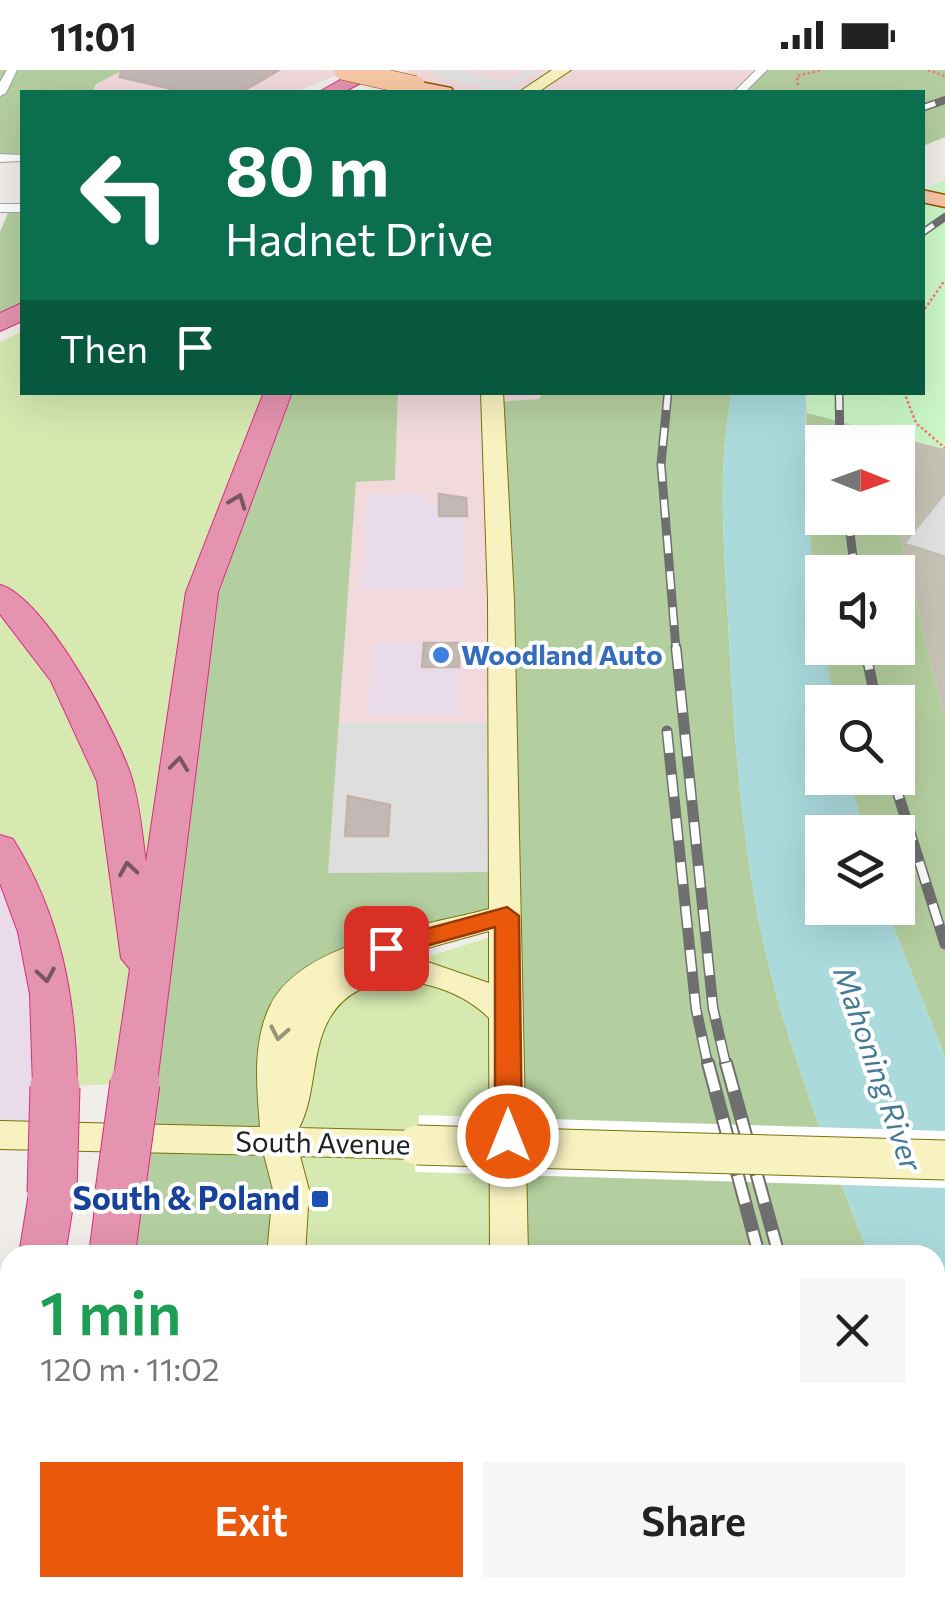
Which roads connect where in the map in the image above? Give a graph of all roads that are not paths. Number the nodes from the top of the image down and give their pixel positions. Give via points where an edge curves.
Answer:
1 (12, 70) edge
2 (344, 70) edge
3 (374, 70) edge
4 (563, 70) edge
5 (762, 70) edge
6 (332, 90) edge
7 (435, 90) edge
8 (530, 90) edge
9 (742, 90) edge
10 (0, 94) edge
11 (277, 395) edge
12 (492, 395) edge
13 (0, 595) edge
14 (11, 865) edge
15 (507, 924) junction
16 (393, 967) junction
17 (147, 1000) junction
18 (507, 1015) junction
19 (0, 1135) edge
20 (279, 1144) junction
21 (945, 1160) edge
22 (44, 1245) edge
23 (113, 1245) edge
24 (287, 1245) edge
25 (509, 1245) edge

1 - 10 street
2 - 7 main road, bridge
3 - 6 highway
4 - 8 main road
5 - 9 street
17 -> 11 highway via 202,592
12 - 15 main road
17 -> 13 highway via 106,755 60,666
14 -> 22 highway, bridge via 49,989 55,1087
15 - 16 main road
15 - 18 main road
15 -> 20 main road via 352,957 309,980 280,1024 273,1068
16 - 18 main road via 468,984
16 - 20 main road via 339,987 316,1006
17 - 23 highway, bridge
18 - 25 main road
19 - 20 main road, South Avenue
20 - 21 main road, South Avenue, bridge
20 - 24 main road via 291,1190

